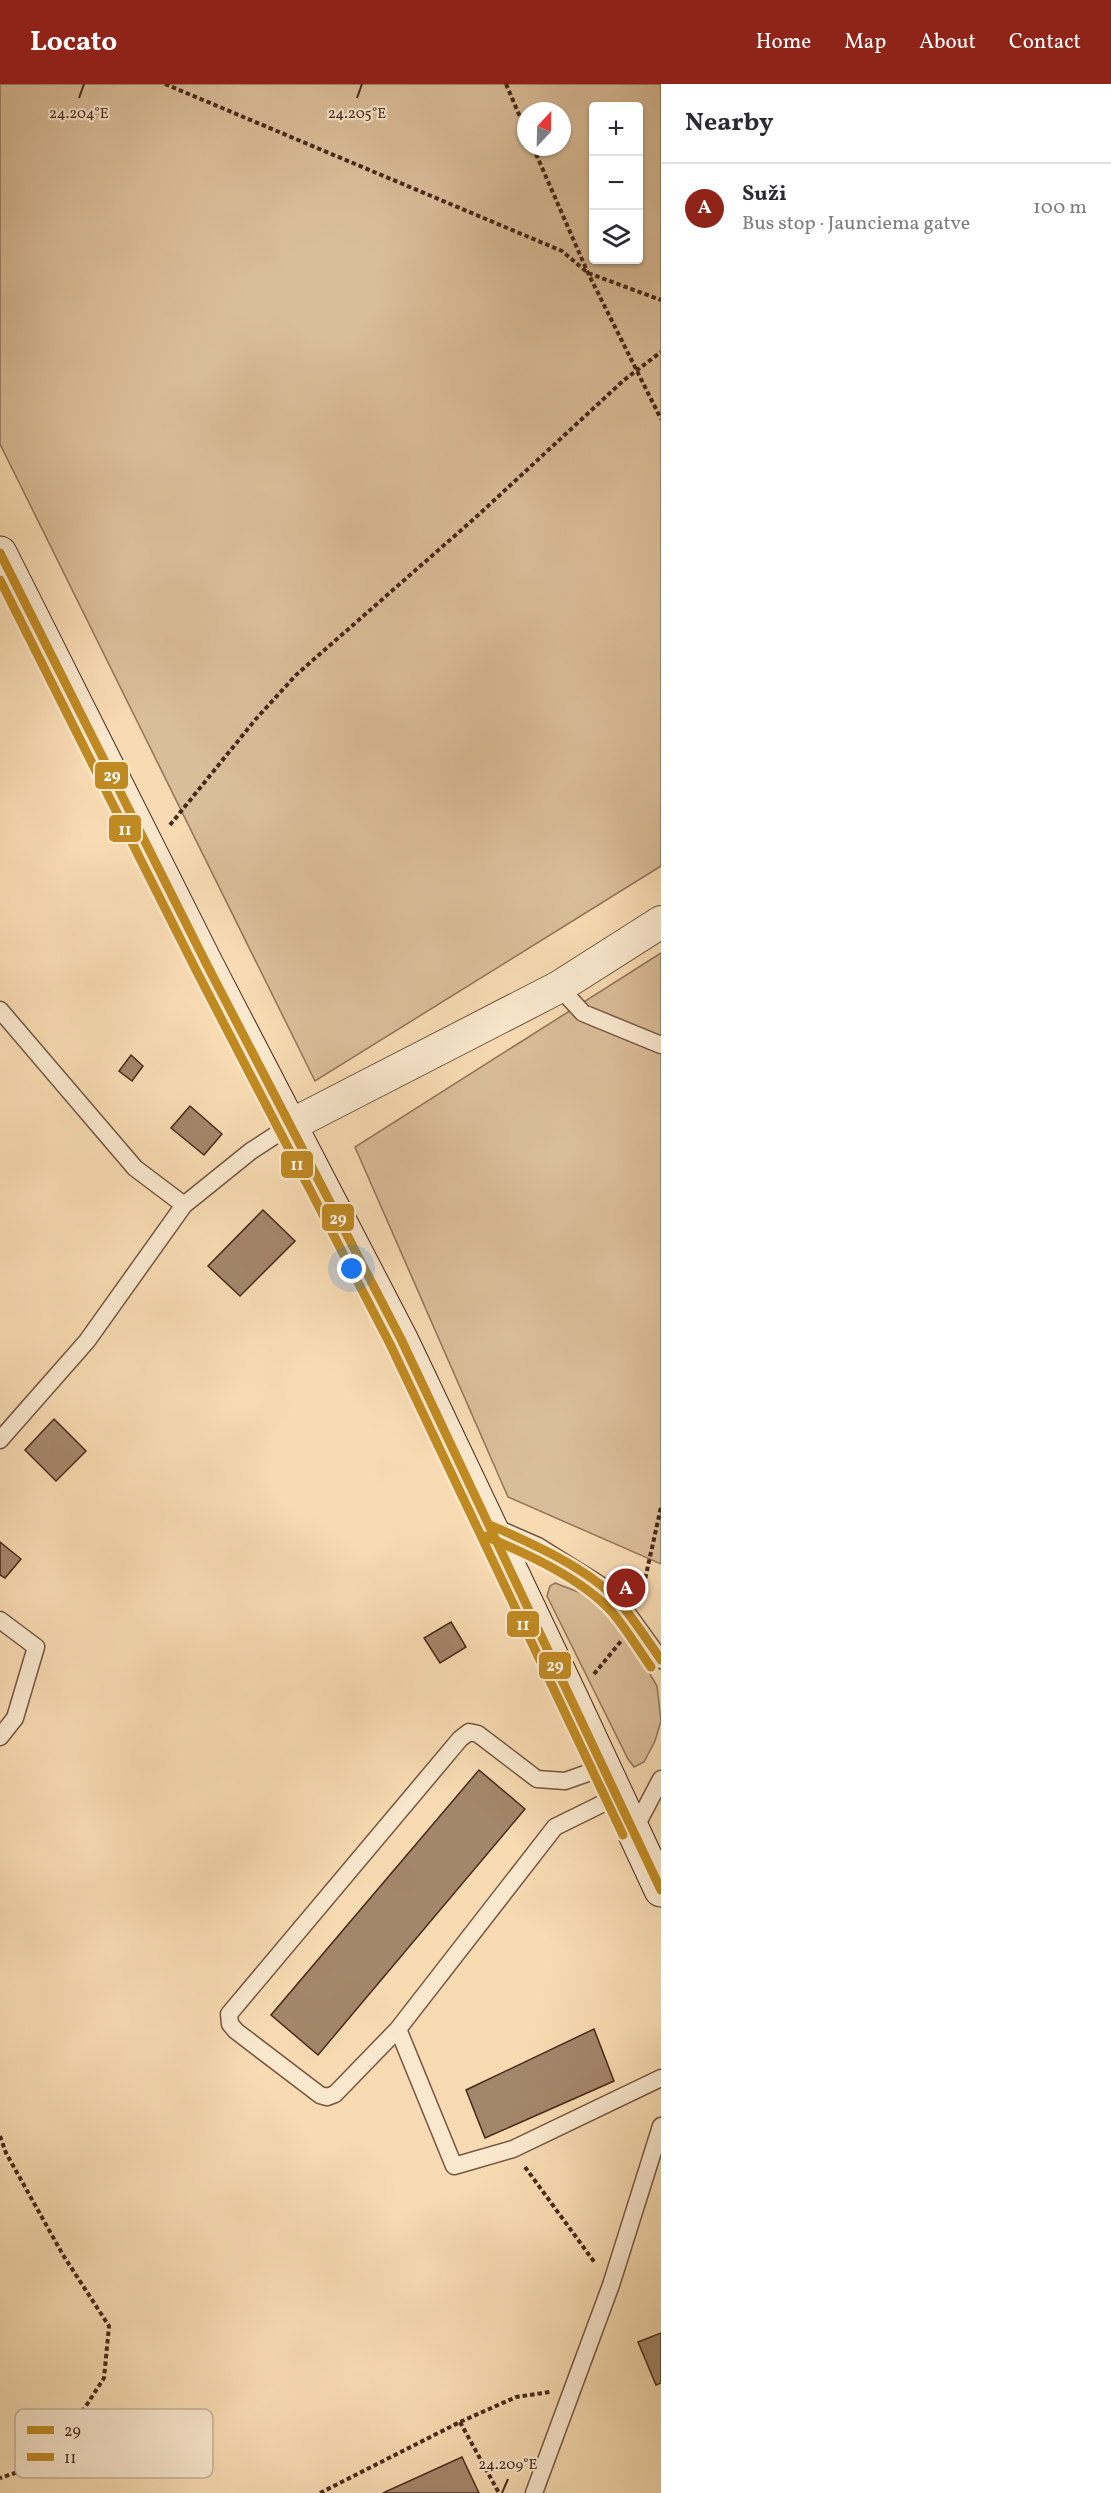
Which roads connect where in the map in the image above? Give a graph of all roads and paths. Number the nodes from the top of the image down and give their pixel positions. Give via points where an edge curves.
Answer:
1 (165, 84) edge
2 (506, 84) edge
3 (517, 110) edge
4 (537, 156) edge
5 (588, 273) junction
6 (661, 300) edge
7 (661, 352) edge
8 (637, 370) junction
9 (661, 419) edge
10 (0, 553) edge
11 (148, 846) junction
12 (661, 922) edge
13 (559, 987) junction
14 (0, 1010) edge
15 (661, 1045) edge
16 (291, 1125) junction
17 (184, 1205) junction
18 (0, 1440) edge
19 (490, 1525) junction
20 (0, 1620) edge
21 (661, 1660) edge
22 (0, 1737) edge
23 (661, 1779) edge
24 (611, 1781) junction
25 (634, 1830) junction
26 (661, 1890) edge
27 (399, 2029) junction
28 (661, 2078) edge
29 (661, 2126) edge
30 (0, 2136) edge
31 (513, 2149) junction
32 (611, 2285) junction
33 (571, 2393) junction
34 (84, 2409) edge
35 (460, 2422) junction
36 (15, 2473) edge
37 (0, 2478) edge
38 (320, 2493) edge
39 (499, 2493) edge
40 (534, 2493) edge

1 - 5 path via 562,251
2 - 3 path
4 - 5 path
5 - 6 path
5 - 8 path
7 - 8 path
8 - 9 path
8 - 11 path via 296,675 255,720 180,816
10 - 11 main road
11 - 16 main road
12 - 13 street
13 - 15 lane via 583,1012
13 - 16 street
14 - 17 lane via 135,1168
16 - 17 lane via 251,1150
16 - 19 main road via 401,1339
17 - 18 lane via 87,1341
19 - 21 lane via 538,1546 599,1584 620,1603
19 - 24 main road
20 - 22 lane via 36,1647 15,1718
23 - 25 lane
24 - 25 main road
24 - 27 lane via 555,1827
24 - 27 lane via 537,1779 478,1734 469,1732 229,2014 236,2031 327,2097 335,2094
25 - 26 main road
27 - 31 lane via 454,2166
28 - 31 lane
29 - 32 lane
30 - 34 path via 63,2254 109,2326 104,2378
31 - 32 path
32 - 33 lane
33 - 35 path via 540,2392 516,2397
33 - 40 lane
35 - 38 path
35 - 39 path
36 - 37 path

